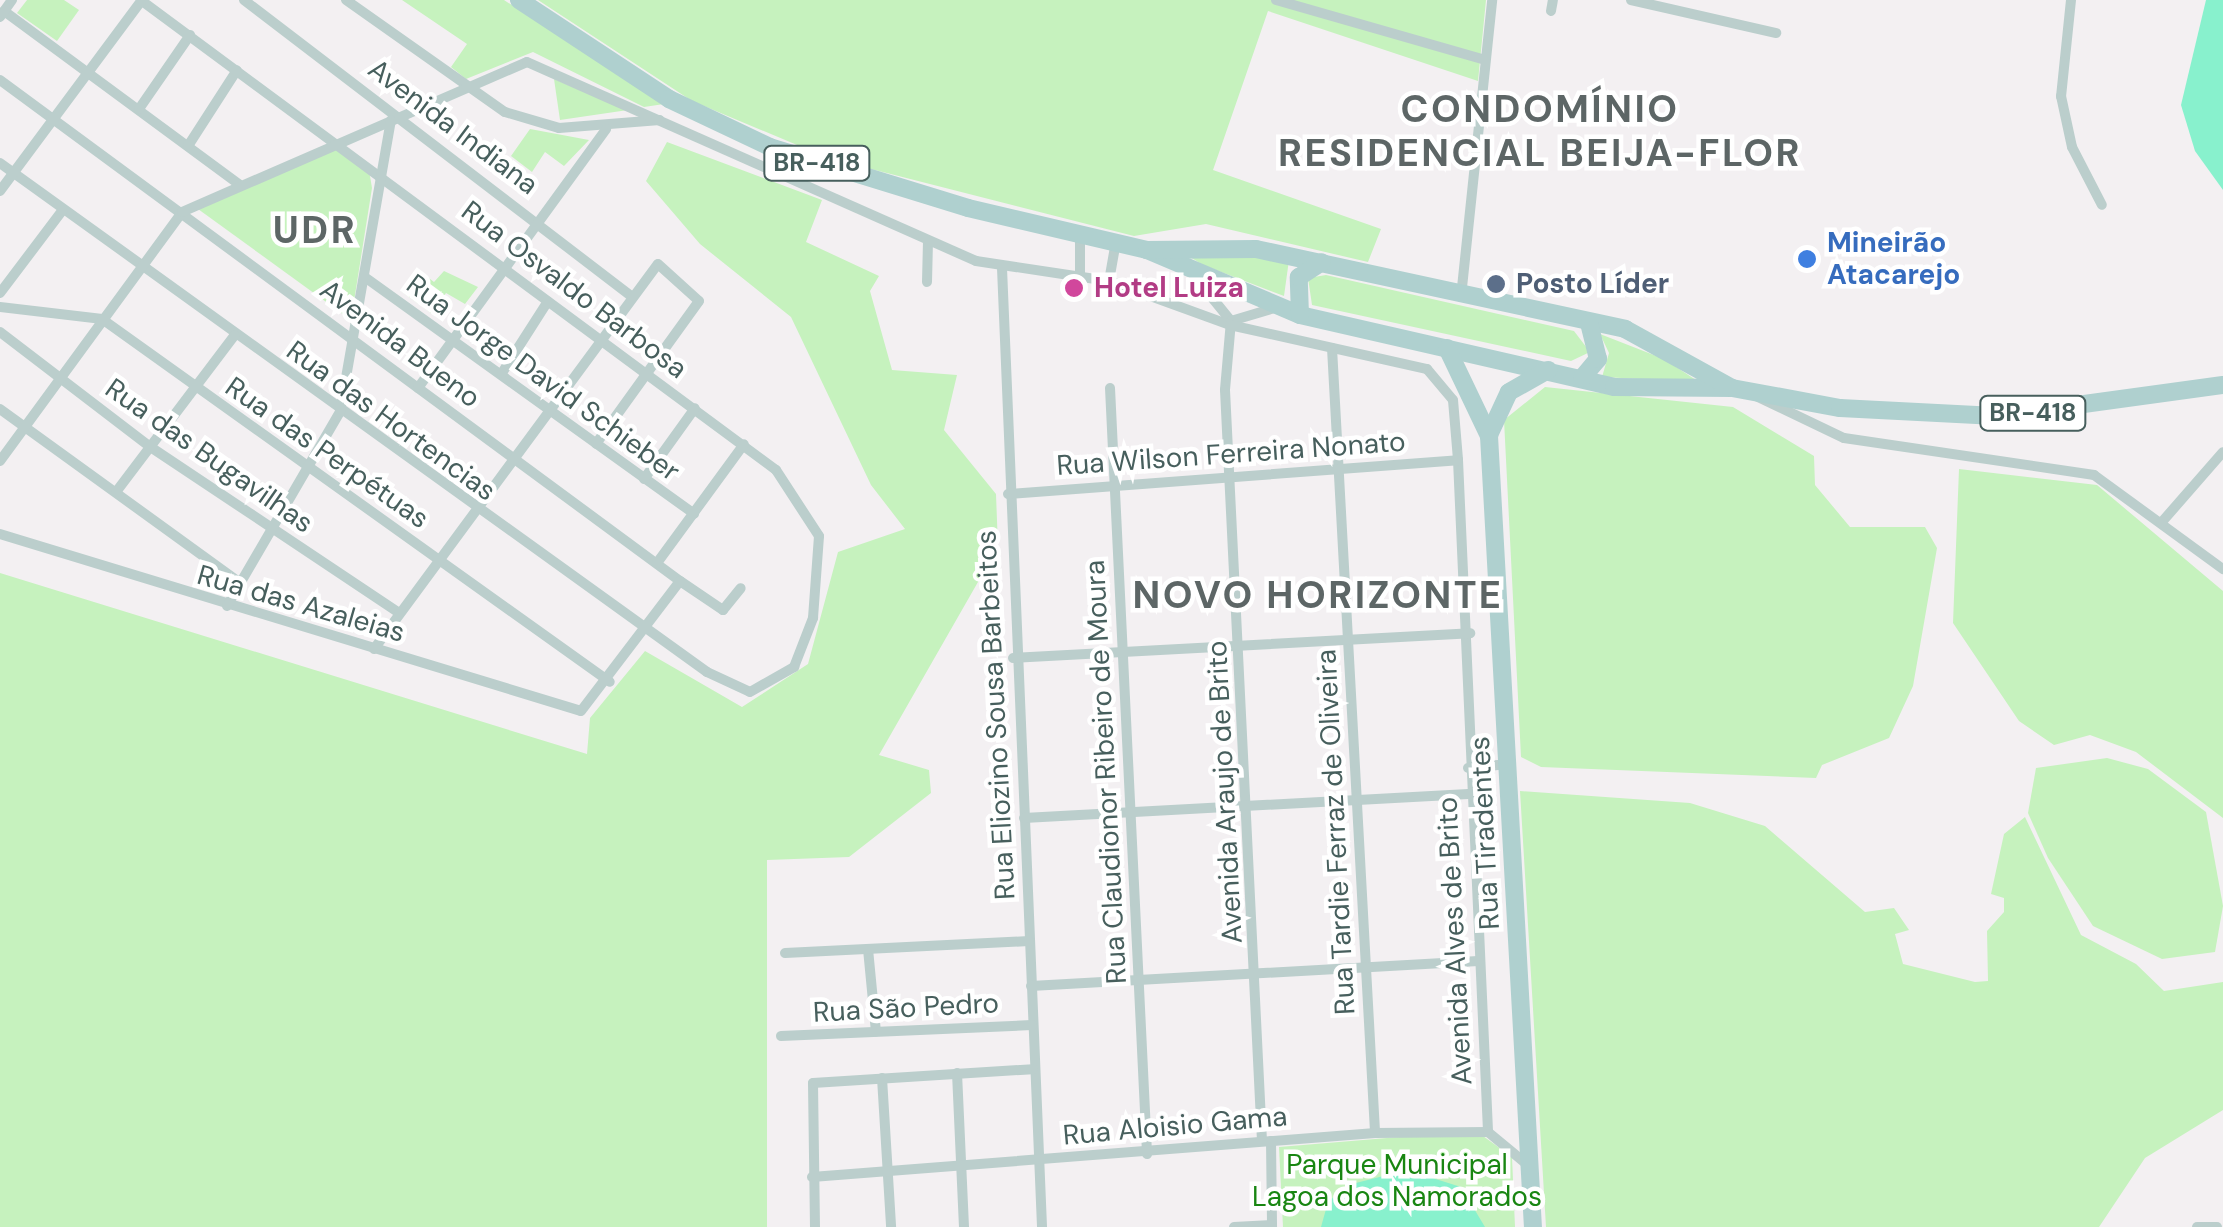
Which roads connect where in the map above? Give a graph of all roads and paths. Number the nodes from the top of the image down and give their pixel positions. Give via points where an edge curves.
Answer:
1 (12, 0) edge
2 (142, 0) edge
3 (244, 0) edge
4 (346, 0) edge
5 (519, 0) edge
6 (1276, 0) edge
7 (1492, 0) edge
8 (1630, 0) edge
9 (2071, 0) edge
10 (2, 14) edge
11 (1776, 33) dead end
12 (190, 35) junction
13 (1486, 60) junction
14 (237, 70) junction
15 (87, 74) junction
16 (0, 80) edge
17 (467, 85) junction
18 (139, 109) junction
19 (397, 117) junction
20 (660, 120) junction
21 (55, 122) junction
22 (606, 129) junction
23 (336, 143) junction
24 (188, 146) junction
25 (0, 163) edge
26 (13, 172) junction
27 (381, 174) junction
28 (238, 184) junction
29 (0, 191) edge
30 (2102, 205) dead end
31 (62, 211) junction
32 (182, 212) junction
33 (536, 219) junction
34 (1080, 233) junction
35 (928, 241) junction
36 (1116, 242) junction
37 (1147, 250) junction
38 (1323, 262) junction
39 (501, 266) junction
40 (141, 268) junction
41 (1002, 268) junction
42 (1190, 272) junction
43 (1080, 277) junction
44 (366, 278) junction
45 (1108, 281) junction
46 (927, 282) dead end
47 (0, 292) edge
48 (630, 295) junction
49 (1461, 298) junction
50 (548, 301) junction
51 (1278, 307) junction
52 (0, 308) edge
53 (1300, 315) junction
54 (102, 320) junction
55 (1230, 323) junction
56 (1589, 324) junction
57 (0, 332) edge
58 (234, 336) junction
59 (453, 337) junction
60 (599, 338) junction
61 (359, 340) junction
62 (1332, 348) junction
63 (1447, 348) junction
64 (1548, 370) junction
65 (502, 374) junction
66 (648, 374) junction
67 (60, 377) junction
68 (1582, 378) junction
69 (2223, 385) edge
70 (194, 386) junction
71 (418, 388) junction
72 (1110, 388) dead end
73 (1739, 389) junction
74 (548, 408) junction
75 (695, 408) junction
76 (0, 409) edge
77 (340, 412) junction
78 (26, 428) junction
79 (1489, 436) junction
80 (596, 444) junction
81 (744, 444) junction
82 (150, 446) junction
83 (2223, 452) edge
84 (513, 457) junction
85 (1458, 460) junction
86 (0, 461) edge
87 (309, 467) junction
88 (1338, 467) junction
89 (1230, 474) junction
90 (644, 479) junction
91 (1113, 484) junction
92 (116, 492) junction
93 (1008, 494) junction
94 (475, 509) junction
95 (694, 514) junction
96 (2161, 523) junction
97 (269, 529) junction
98 (0, 534) edge
99 (435, 557) junction
100 (657, 564) junction
101 (2223, 569) edge
102 (680, 581) junction
103 (239, 582) junction
104 (741, 588) dead end
105 (227, 606) junction
106 (396, 611) junction
107 (648, 630) junction
108 (1470, 633) junction
109 (1347, 636) junction
110 (1240, 642) junction
111 (1124, 648) junction
112 (374, 649) junction
113 (1013, 658) junction
114 (610, 682) junction
115 (768, 688) joint
116 (1508, 764) junction
117 (1468, 768) junction
118 (1468, 794) junction
119 (1359, 801) junction
120 (1248, 808) junction
121 (1134, 814) junction
122 (1024, 818) junction
123 (1029, 941) junction
124 (868, 949) junction
125 (785, 953) dead end
126 (1478, 961) junction
127 (1367, 966) junction
128 (1257, 969) junction
129 (1140, 977) junction
130 (1031, 986) junction
131 (1032, 1024) junction
132 (876, 1032) junction
133 (781, 1036) dead end
134 (1033, 1069) junction
135 (957, 1073) junction
136 (882, 1078) junction
137 (1488, 1132) junction
138 (1375, 1133) junction
139 (1267, 1141) junction
140 (1147, 1154) junction
141 (1040, 1160) junction
142 (961, 1164) junction
143 (1529, 1166) junction
144 (890, 1168) junction
145 (812, 1177) junction
146 (1272, 1226) edge
147 (815, 1227) edge
148 (891, 1227) edge
149 (964, 1227) edge
150 (1042, 1227) edge
151 (1234, 1227) edge
152 (1532, 1227) edge
153 (2197, 1227) edge
154 (2217, 1227) edge

1 - 10 street
2 - 12 street, Rua Osvaldo Barbosa
2 - 15 street
3 - 19 street, Avenida Indiana
4 - 17 street
5 - 34 main road, BR-418 via 723,128 875,183
6 - 13 street
7 - 13 street
8 - 11 street
9 - 30 street via 2061,96
10 - 15 street
12 - 14 street, Rua Osvaldo Barbosa
12 - 18 street
13 - 49 street
14 - 23 street, Rua Osvaldo Barbosa
14 - 24 street
15 - 18 street
15 - 21 street
16 - 21 street, Avenida Bueno
17 - 19 street
17 - 20 street, Avenida Alves de Brito via 508,66 544,64
17 - 22 street via 530,122
18 - 24 street
19 - 23 street
19 - 27 street
19 - 33 street, Avenida Indiana
20 - 22 street
20 - 35 street, Avenida Alves de Brito
21 - 26 street
21 - 32 street, Avenida Bueno
22 - 33 street
23 - 27 street, Rua Osvaldo Barbosa
23 - 28 street
24 - 28 street
25 - 26 street, Rua das Hortencias
26 - 29 street
26 - 31 street, Rua das Hortencias
27 - 39 street, Rua Osvaldo Barbosa
27 - 44 street
28 - 32 street
31 - 40 street, Rua das Hortencias
31 - 47 street
32 - 40 street
32 - 61 street, Avenida Bueno
33 - 39 street
33 - 48 street, Avenida Indiana
34 - 36 main road, BR-418
34 - 43 street
35 - 41 street, Avenida Alves de Brito
35 - 46 street
36 - 37 main road, BR-418
36 - 45 street
37 - 38 main road, BR-418 via 1256,248
37 - 42 main road, BR-418
38 - 49 main road, BR-418
38 - 53 main road via 1299,276
39 - 50 street, Rua Osvaldo Barbosa
39 - 59 street
40 - 54 street
40 - 58 street, Rua das Hortencias
41 - 43 street, Avenida Alves de Brito
41 - 93 street, Rua Eliozino Sousa Barbeitos
42 - 51 main road, BR-418
42 - 55 street
43 - 45 street, Avenida Alves de Brito
44 - 59 street, Rua Jorge David Schieber
44 - 61 street
45 - 55 street, Avenida Alves de Brito
48 - 60 street
48 - 66 street via 652,267 680,279 699,300
49 - 56 main road, BR-418
50 - 60 street, Rua Osvaldo Barbosa
50 - 65 street
51 - 53 main road, BR-418
51 - 55 street
52 - 54 street, Rua das Perpétuas
53 - 63 main road, BR-418
54 - 67 street
54 - 70 street, Rua das Perpétuas
55 - 62 street, Avenida Alves de Brito
55 - 89 street, Avenida Araujo de Brito
56 - 68 main road via 1598,359
56 - 73 main road, BR-418 via 1643,336
57 - 67 street, Rua das Bugavilhas
58 - 70 street
58 - 77 street, Rua das Hortencias
59 - 65 street, Rua Jorge David Schieber
59 - 71 street
60 - 66 street, Rua Osvaldo Barbosa
60 - 74 street
61 - 71 street, Avenida Bueno
61 - 77 street
62 - 85 street, Avenida Alves de Brito via 1436,376 1452,400
62 - 88 street, Rua Tardie Ferraz de Oliveira
63 - 64 main road, BR-418
63 - 79 main road, Rua Tiradentes
64 - 68 main road, BR-418
64 - 79 main road, Rua Tiradentes via 1509,392
65 - 74 street, Rua Jorge David Schieber
66 - 75 street, Rua Osvaldo Barbosa
66 - 80 street
67 - 78 street
67 - 82 street, Rua das Bugavilhas
68 - 73 main road, BR-418 via 1662,392
69 - 73 main road, BR-418 via 1996,416 1840,408
70 - 82 street
70 - 87 street, Rua das Perpétuas
71 - 84 street, Avenida Bueno
72 - 91 street, Rua Claudionor Ribeiro de Moura
73 - 96 street via 1844,438 2094,475
74 - 80 street, Rua Jorge David Schieber
74 - 84 street
75 - 81 street, Rua Osvaldo Barbosa
75 - 90 street
76 - 78 street
77 - 87 street
77 - 94 street, Rua das Hortencias
78 - 86 street
78 - 92 street
79 - 116 main road, Rua Tiradentes
80 - 90 street, Rua Jorge David Schieber
81 - 95 street
81 - 115 street, Rua Osvaldo Barbosa via 798,494 819,536 802,653
82 - 92 street
82 - 97 street, Rua das Bugavilhas
83 - 96 street
84 - 94 street
84 - 100 street, Avenida Bueno
85 - 88 street, Rua Wilson Ferreira Nonato
85 - 108 street, Avenida Alves de Brito
87 - 97 street
87 - 99 street, Rua das Perpétuas
88 - 89 street, Rua Wilson Ferreira Nonato
88 - 109 street, Rua Tardie Ferraz de Oliveira
89 - 91 street, Rua Wilson Ferreira Nonato
89 - 110 street, Avenida Araujo de Brito
90 - 95 street, Rua Jorge David Schieber
91 - 93 street, Rua Wilson Ferreira Nonato
91 - 111 street, Rua Claudionor Ribeiro de Moura
92 - 103 street
93 - 113 street, Rua Eliozino Sousa Barbeitos
94 - 99 street
94 - 107 street, Rua das Hortencias
95 - 100 street
96 - 101 street
97 - 103 street
97 - 106 street, Rua das Bugavilhas
98 - 105 street, Rua das Azaleias
99 - 106 street
99 - 114 street, Rua das Perpétuas
100 - 102 street, Avenida Bueno
102 - 104 street, Avenida Bueno via 723,610
102 - 107 street
103 - 105 street
105 - 112 street, Rua das Azaleias
106 - 112 street
107 - 114 street
107 - 115 street, Rua das Hortencias via 728,683
108 - 109 street
108 - 117 street, Avenida Alves de Brito
109 - 110 street
109 - 119 street, Rua Tardie Ferraz de Oliveira
110 - 111 street
110 - 120 street, Avenida Araujo de Brito
111 - 113 street
111 - 121 street, Rua Claudionor Ribeiro de Moura
112 - 114 street, Rua das Azaleias via 591,708
113 - 122 street, Rua Eliozino Sousa Barbeitos
116 - 117 street
116 - 143 main road, Rua Tiradentes
117 - 118 street, Avenida Alves de Brito
118 - 119 street
118 - 126 street, Avenida Alves de Brito
119 - 120 street
119 - 127 street, Rua Tardie Ferraz de Oliveira
120 - 121 street
120 - 128 street, Avenida Araujo de Brito
121 - 122 street
121 - 129 street, Rua Claudionor Ribeiro de Moura
122 - 123 street, Rua Eliozino Sousa Barbeitos
123 - 124 street
123 - 130 street, Rua Eliozino Sousa Barbeitos
124 - 125 street
124 - 132 street
126 - 127 street
126 - 137 street, Avenida Alves de Brito
127 - 128 street
127 - 138 street, Rua Tardie Ferraz de Oliveira
128 - 129 street
128 - 139 street, Avenida Araujo de Brito
129 - 130 street
129 - 140 street, Rua Claudionor Ribeiro de Moura
130 - 131 street, Rua Eliozino Sousa Barbeitos
131 - 132 street, Rua São Pedro
131 - 134 street, Rua Eliozino Sousa Barbeitos
132 - 133 street, Rua São Pedro
134 - 135 street
134 - 141 street, Rua Eliozino Sousa Barbeitos
135 - 136 street
135 - 142 street
136 - 144 street
136 - 145 street via 810,1086
137 - 138 street, Rua Aloisio Gama
137 - 143 street
138 - 139 street, Rua Aloisio Gama
139 - 140 street, Rua Aloisio Gama
139 - 146 street, Avenida Araujo de Brito
140 - 141 street, Rua Aloisio Gama
141 - 142 street, Rua Aloisio Gama
141 - 150 street, Rua Eliozino Sousa Barbeitos
142 - 144 street, Rua Aloisio Gama
142 - 149 street
143 - 152 main road, Rua Tiradentes
144 - 145 street, Rua Aloisio Gama
144 - 148 street
145 - 147 street
146 - 151 street
153 - 154 street

